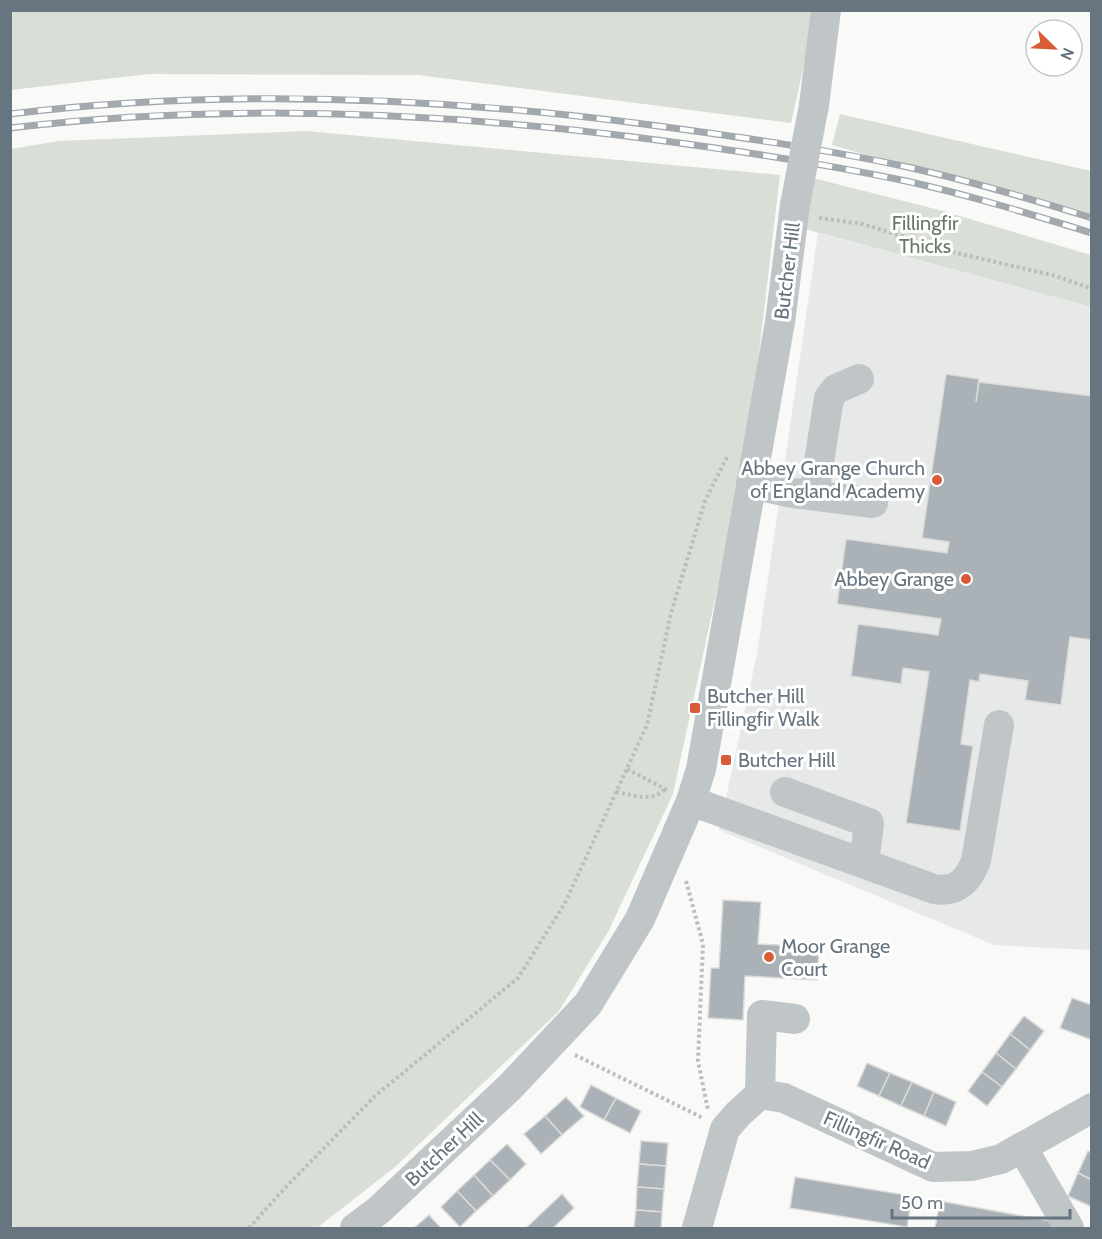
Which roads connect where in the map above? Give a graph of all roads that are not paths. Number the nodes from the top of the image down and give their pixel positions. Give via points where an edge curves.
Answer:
1 (826, 10) edge
2 (859, 379) dead end
3 (751, 484) junction
4 (814, 494) junction
5 (873, 503) dead end
6 (999, 725) dead end
7 (785, 792) dead end
8 (691, 801) junction
9 (864, 864) junction
10 (795, 1019) dead end
11 (760, 1094) junction
12 (1092, 1108) edge
13 (1022, 1147) junction
14 (356, 1228) edge
15 (697, 1228) edge
16 (1069, 1228) edge

1 - 3 street, Butcher Hill, bridge via 780,322
2 - 4 street via 836,389 829,398
3 - 4 street
3 - 8 street, Butcher Hill via 703,758
4 - 5 street
6 - 9 street via 979,851 964,884 942,891
7 - 9 street via 869,823
8 - 9 street
8 - 14 street, Butcher Hill via 640,919 588,1004 510,1087
10 - 11 street via 762,1015
11 - 13 street, Fillingfir Road via 784,1098 933,1167 972,1166 1001,1159
11 - 15 street via 738,1114 718,1125
12 - 13 street, Fillingfir Road
13 - 16 street

